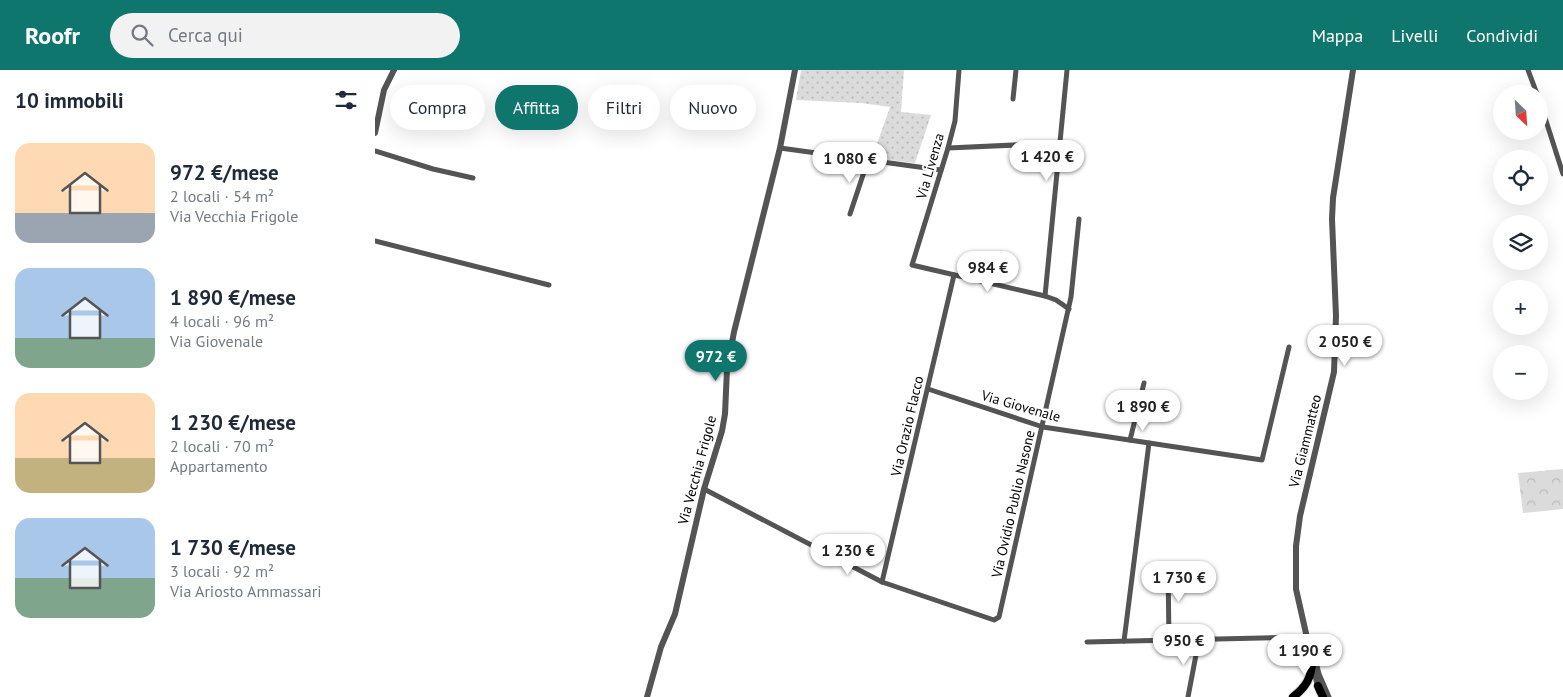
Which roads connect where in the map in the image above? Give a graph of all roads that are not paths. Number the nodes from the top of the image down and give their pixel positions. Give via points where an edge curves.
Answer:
1 (394, 70) edge
2 (795, 70) edge
3 (959, 70) edge
4 (1016, 70) edge
5 (1067, 70) edge
6 (1353, 70) edge
7 (1528, 70) edge
8 (1534, 85) edge
9 (1013, 99) dead end
10 (1548, 127) edge
11 (375, 132) edge
12 (1060, 143) junction
13 (780, 148) junction
14 (948, 148) junction
15 (375, 151) edge
16 (868, 160) junction
17 (941, 170) junction
18 (1563, 174) edge
19 (473, 178) dead end
20 (850, 214) dead end
21 (1079, 219) dead end
22 (375, 241) edge
23 (954, 275) junction
24 (549, 285) dead end
25 (1045, 296) junction
26 (1069, 309) junction
27 (1289, 347) dead end
28 (1144, 383) dead end
29 (927, 389) junction
30 (1043, 427) junction
31 (1130, 440) junction
32 (1149, 443) junction
33 (704, 489) junction
34 (1168, 568) dead end
35 (881, 582) junction
36 (1306, 637) junction
37 (1199, 639) junction
38 (1169, 640) junction
39 (1124, 641) junction
40 (1087, 642) dead end
41 (1312, 661) junction
42 (1318, 686) joint
43 (647, 697) edge
44 (1188, 697) edge
45 (1293, 697) edge
46 (1321, 697) edge
47 (1329, 697) edge

1 - 11 street via 383,90
2 - 13 street, Via Vecchia Frigole
3 - 14 street, Via Livenza via 955,121
4 - 9 street
5 - 12 street
6 - 36 street, Via Giammatteo via 1331,220 1336,316 1334,372 1296,546 1296,590
7 - 8 street
10 - 18 street
12 - 14 street
12 - 25 street
13 - 16 street
13 - 33 street, Via Vecchia Frigole via 734,332 722,431
14 - 17 street, Via Livenza
15 - 19 street
16 - 17 street
16 - 20 street
17 - 23 street, Via Livenza via 912,266
21 - 26 street, Via Ovidio Publio Nasone
22 - 24 street
23 - 25 street
23 - 29 street, Via Orazio Flacco
25 - 26 street
26 - 30 street, Via Ovidio Publio Nasone
27 - 32 street, Via Giovenale via 1261,460
28 - 31 street
29 - 30 street, Via Giovenale
29 - 35 street, Via Orazio Flacco
30 - 31 street, Via Giovenale
30 - 35 street, Via Ovidio Publio Nasone via 999,617 994,620
31 - 32 street, Via Giovenale
32 - 39 street
33 - 35 street
33 - 43 street, Via Vecchia Frigole via 675,614 661,647
34 - 38 street
36 - 37 street
36 - 41 street, Via Giammatteo
36 - 47 street via 1311,641
37 - 38 street
37 - 44 street
38 - 39 street
39 - 40 street
41 - 42 street, Via Giammatteo
41 - 45 highway via 1309,680
42 - 46 highway

